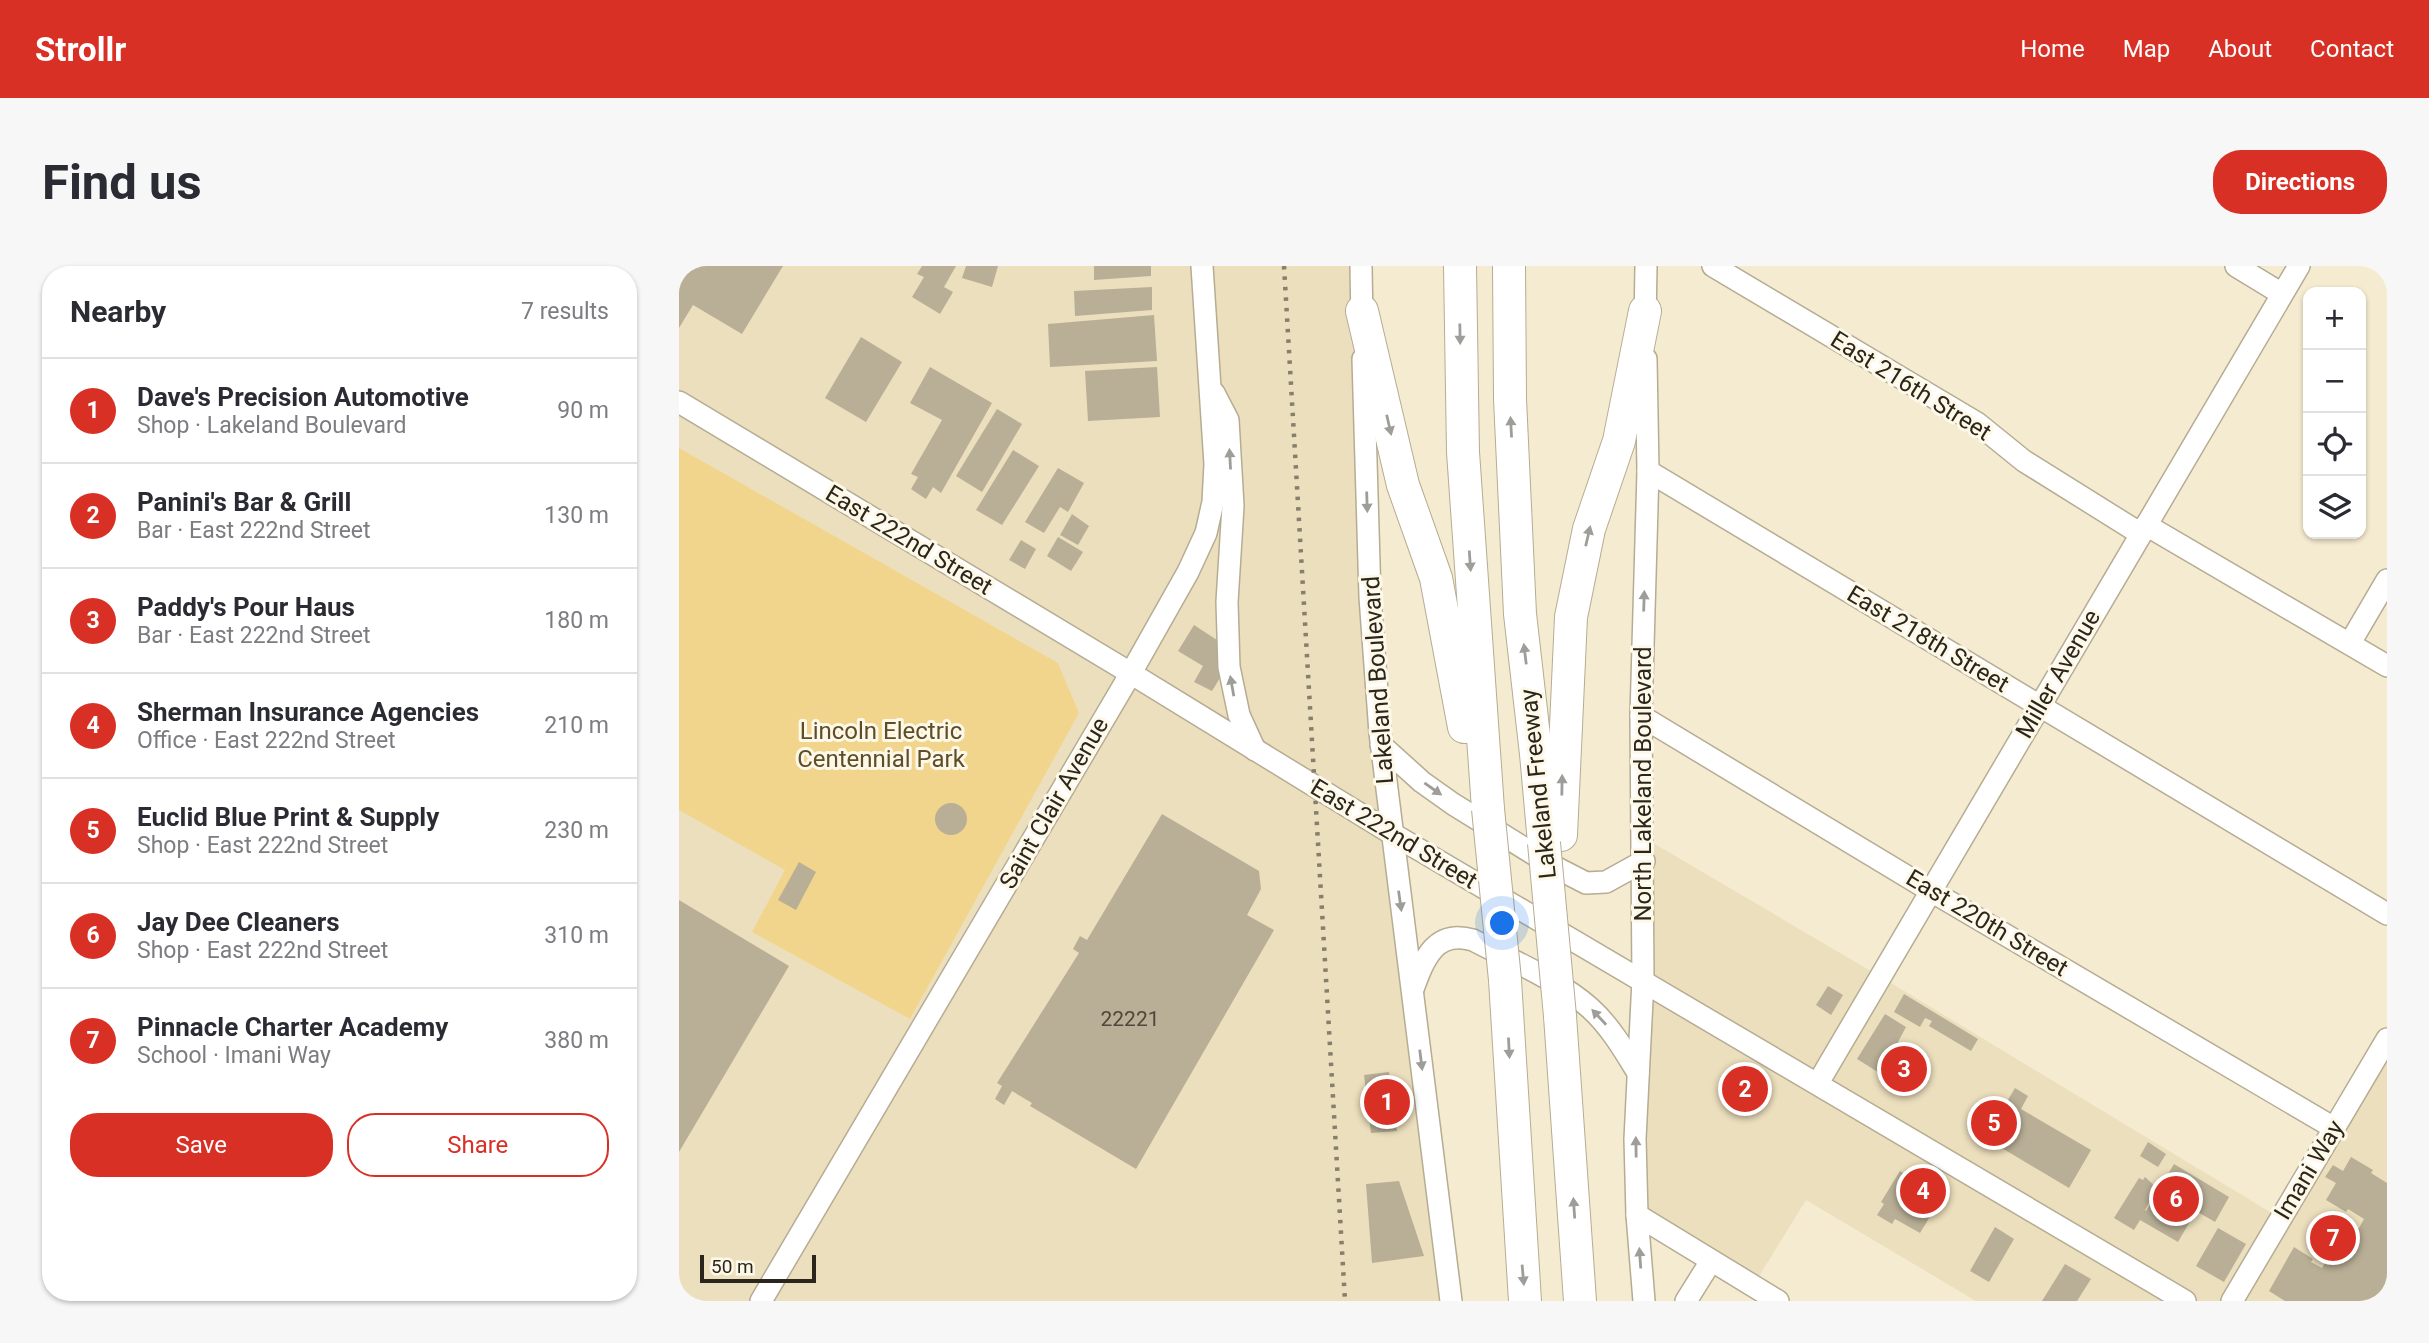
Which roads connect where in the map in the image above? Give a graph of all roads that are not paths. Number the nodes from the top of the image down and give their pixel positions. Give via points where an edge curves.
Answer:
1 (1202, 266) edge
2 (1361, 266) edge
3 (1460, 266) edge
4 (1509, 266) edge
5 (1646, 266) edge
6 (1713, 266) edge
7 (2236, 266) edge
8 (2299, 266) edge
9 (2282, 294) junction
10 (1362, 311) junction
11 (1645, 311) junction
12 (1210, 386) junction
13 (679, 402) edge
14 (1648, 471) junction
15 (2143, 529) junction
16 (2387, 580) edge
17 (2350, 643) junction
18 (2387, 666) edge
19 (1131, 673) junction
20 (2039, 705) junction
21 (1641, 716) junction
22 (1381, 745) junction
23 (1255, 750) junction
24 (1488, 809) junction
25 (1391, 833) junction
26 (1552, 848) junction
27 (1643, 861) junction
28 (1931, 891) junction
29 (2387, 914) edge
30 (1643, 980) junction
31 (1412, 993) junction
32 (2387, 1039) edge
33 (1638, 1073) junction
34 (1818, 1083) junction
35 (2335, 1128) junction
36 (1637, 1215) junction
37 (1711, 1261) junction
38 (761, 1301) edge
39 (1451, 1301) edge
40 (1525, 1301) edge
41 (1580, 1301) edge
42 (1643, 1301) edge
43 (1686, 1301) edge
44 (1778, 1301) edge
45 (2185, 1301) edge
46 (2232, 1301) edge

1 - 12 street, Saint Clair Avenue
2 - 10 street, Lakeland Boulevard
3 -> 24 highway, Lakeland Freeway via 1462,452
26 -> 4 highway, Lakeland Freeway via 1520,614
5 - 11 street, North Lakeland Boulevard
6 - 15 street, East 216th Street via 1977,423 2024,461
7 - 9 street
8 - 9 street, Miller Avenue
9 - 15 street, Miller Avenue
10 -> 22 street, Lakeland Boulevard via 1370,597
10 -> 24 highway via 1403,485 1436,578 1468,749
11 - 14 street, North Lakeland Boulevard
26 -> 11 highway via 1571,617 1589,529 1619,440
12 - 19 street, Saint Clair Avenue via 1215,464 1206,533
23 -> 12 street via 1239,715 1229,667 1227,602 1233,506 1228,420
13 - 19 street, East 222nd Street
14 - 20 street, East 218th Street
21 -> 14 street, North Lakeland Boulevard
15 - 17 street, East 216th Street
15 - 20 street, Miller Avenue
16 - 17 street
17 - 18 street, East 216th Street
19 - 23 street, East 222nd Street
19 - 38 street, Saint Clair Avenue
20 - 28 street, Miller Avenue
20 - 29 street, East 218th Street
21 - 27 street, North Lakeland Boulevard
21 - 28 street, East 220th Street
22 - 25 street, Lakeland Boulevard
22 -> 27 street via 1453,804 1586,883 1606,882
23 - 25 street, East 222nd Street
24 -> 40 highway, Lakeland Freeway, bridge via 1505,980
25 - 30 street, East 222nd Street
25 -> 31 street, Lakeland Boulevard
41 -> 26 highway, bridge
27 - 30 street, North Lakeland Boulevard
28 - 34 street, Miller Avenue
28 - 35 street, East 220th Street
30 - 33 street, North Lakeland Boulevard
30 - 34 street, East 222nd Street
33 -> 31 street via 1590,1007 1473,940 1450,938 1433,949
31 -> 39 street, Lakeland Boulevard
32 - 35 street, Imani Way
36 -> 33 street, North Lakeland Boulevard
34 - 45 street, East 222nd Street
35 - 46 street, Imani Way
36 - 37 street
42 -> 36 street, North Lakeland Boulevard
37 - 43 street
37 - 44 street

